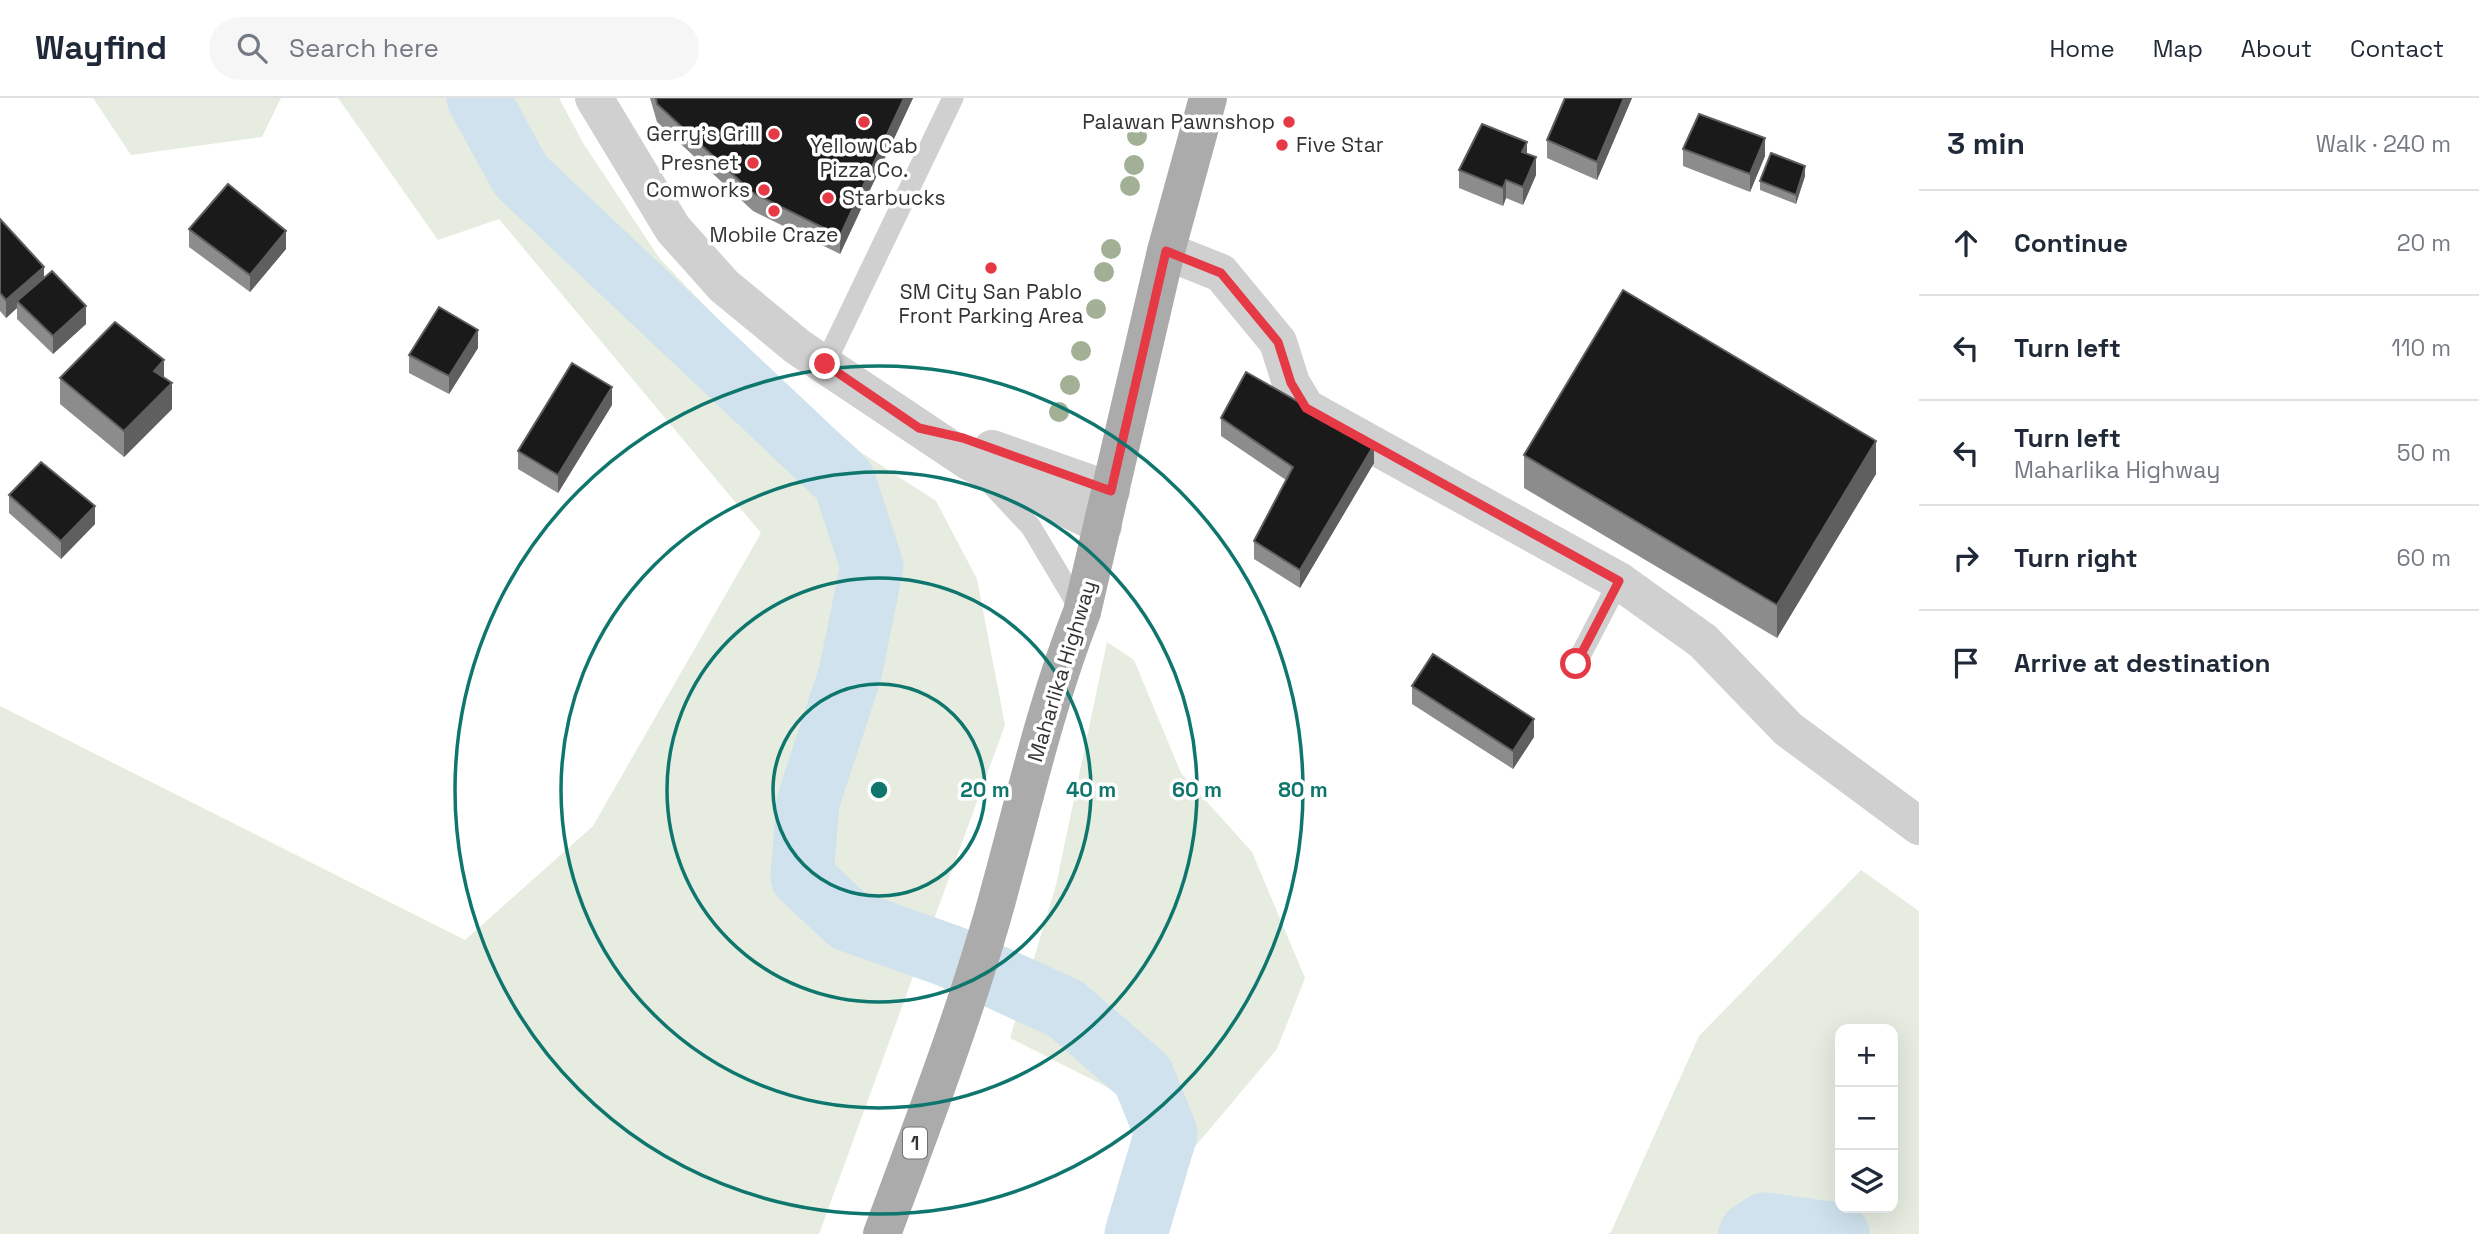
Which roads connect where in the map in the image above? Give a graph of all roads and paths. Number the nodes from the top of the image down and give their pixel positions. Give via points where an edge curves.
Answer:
1 (594, 98) edge
2 (953, 98) edge
3 (1208, 98) edge
4 (1166, 251) junction
5 (825, 364) junction
6 (919, 428) junction
7 (970, 462) junction
8 (1107, 509) junction
9 (1619, 581) junction
10 (1082, 612) junction
11 (1576, 664) dead end
12 (1919, 826) edge
13 (882, 1234) edge

1 - 5 street via 673,229 724,286
2 - 5 lane
3 - 4 main road, Maharlika Highway / 1
4 - 8 main road, Maharlika Highway / 1
4 - 9 street via 1221,273 1278,342 1291,383 1306,408
5 - 6 street
6 - 7 street
6 - 8 street via 963,438
7 - 8 street
7 - 10 lane via 1031,527
8 - 10 main road, Maharlika Highway / 1
9 - 11 lane
9 - 12 street via 1703,640 1788,729
10 - 13 main road, Maharlika Highway / 1 via 1062,662 949,1053

